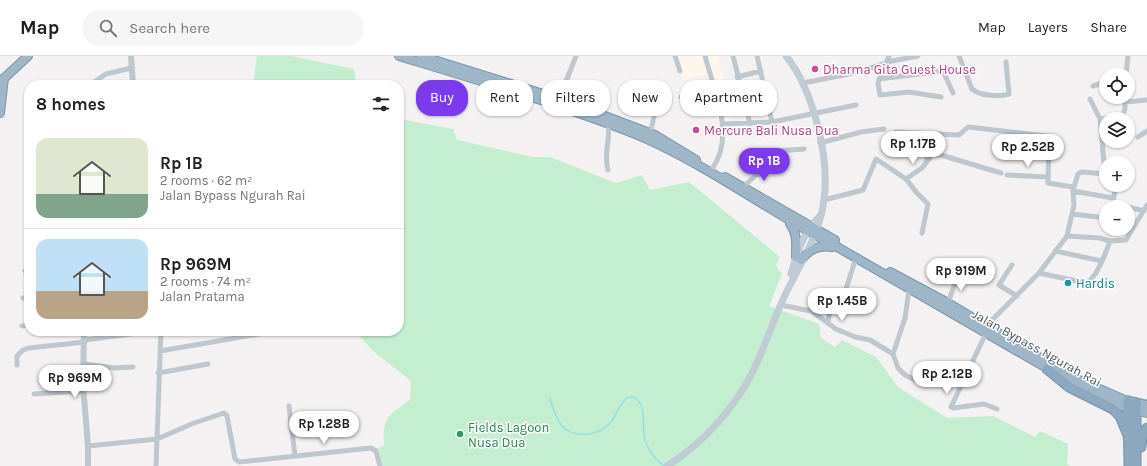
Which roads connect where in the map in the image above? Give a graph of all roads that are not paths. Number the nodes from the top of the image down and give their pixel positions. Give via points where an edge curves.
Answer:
1 (28, 56) edge
2 (131, 56) edge
3 (400, 56) edge
4 (421, 56) edge
5 (576, 56) edge
6 (675, 56) edge
7 (705, 56) edge
8 (733, 56) edge
9 (757, 56) edge
10 (786, 56) edge
11 (889, 56) edge
12 (918, 56) edge
13 (959, 56) edge
14 (1128, 56) edge
15 (1006, 62) dead end
16 (887, 63) junction
17 (131, 68) junction
18 (1127, 68) edge
19 (680, 71) dead end
20 (761, 71) junction
21 (738, 77) junction
22 (879, 79) junction
23 (2, 80) edge
24 (97, 80) edge
25 (132, 80) edge
26 (567, 80) edge
27 (712, 80) edge
28 (803, 83) junction
29 (1099, 84) edge
30 (1093, 86) dead end
31 (541, 93) edge
32 (953, 93) dead end
33 (941, 97) dead end
34 (1090, 99) dead end
35 (1135, 99) edge
36 (1147, 100) edge
37 (856, 105) dead end
38 (0, 113) edge
39 (814, 114) junction
40 (603, 116) edge
41 (654, 116) edge
42 (722, 116) edge
43 (1099, 117) edge
44 (772, 122) junction
45 (608, 124) junction
46 (724, 124) junction
47 (750, 124) junction
48 (884, 129) dead end
49 (1147, 131) edge
50 (896, 132) dead end
51 (915, 133) junction
52 (650, 134) junction
53 (1138, 137) dead end
54 (820, 143) junction
55 (804, 149) dead end
56 (928, 160) junction
57 (712, 169) junction
58 (608, 170) dead end
59 (1001, 173) dead end
60 (1099, 173) edge
61 (1007, 175) dead end
62 (1048, 178) junction
63 (906, 179) junction
64 (743, 187) junction
65 (1073, 189) junction
66 (824, 200) junction
67 (1104, 200) edge
68 (1147, 205) edge
69 (1135, 209) edge
70 (1144, 211) junction
71 (1072, 214) junction
72 (1099, 217) edge
73 (787, 220) junction
74 (812, 231) junction
75 (922, 233) dead end
76 (1067, 236) junction
77 (1110, 241) junction
78 (839, 248) junction
79 (1055, 252) junction
80 (856, 258) junction
81 (799, 259) junction
82 (1102, 261) junction
83 (1012, 265) dead end
84 (1039, 273) junction
85 (958, 275) dead end
86 (909, 290) junction
87 (1017, 296) junction
88 (948, 303) junction
89 (781, 305) junction
90 (828, 322) junction
91 (987, 328) junction
92 (84, 336) edge
93 (118, 336) edge
94 (161, 336) edge
95 (247, 336) edge
96 (85, 341) junction
97 (160, 351) junction
98 (893, 354) junction
99 (84, 364) junction
100 (208, 364) dead end
101 (16, 365) dead end
102 (133, 366) dead end
103 (1048, 369) junction
104 (158, 373) junction
105 (947, 378) dead end
106 (106, 382) dead end
107 (923, 384) dead end
108 (962, 385) junction
109 (83, 388) junction
110 (34, 394) dead end
111 (1147, 405) edge
112 (289, 406) dead end
113 (1132, 406) junction
114 (997, 409) dead end
115 (1147, 413) edge
116 (1120, 416) junction
117 (1147, 423) edge
118 (1147, 428) edge
119 (1132, 438) junction
120 (157, 439) junction
121 (88, 446) junction
122 (295, 456) junction
123 (668, 465) edge
124 (88, 466) edge
125 (156, 466) edge
126 (380, 466) edge
127 (1124, 466) edge
128 (1129, 466) edge
129 (1136, 466) edge
130 (1141, 466) edge

1 - 23 highway
2 - 17 street
3 - 45 highway, Jalan Bypass Ngurah Rai
4 - 31 highway, Jalan Bypass Ngurah Rai
5 - 26 street
6 - 19 street
7 - 27 street
8 - 21 street
9 - 20 street
10 - 28 main road
11 - 16 street
12 - 16 street
13 - 15 street via 972,89 990,95 1009,94
14 - 18 street
16 - 22 street
16 - 28 street via 854,73
17 - 24 street via 106,74
17 - 25 street
20 - 21 street
20 - 44 street
21 - 47 street
22 - 32 street via 943,71
22 - 33 street via 880,95 909,92
23 - 38 highway
28 - 39 main road
29 - 30 street
34 - 43 street
35 - 36 street
37 - 39 street
39 - 44 street
39 - 54 main road
40 - 52 highway, Jalan Bypass Ngurah Rai
41 - 52 street
42 - 46 street
44 - 47 street
45 - 58 street via 609,137 605,155
45 - 73 highway, Jalan Bypass Ngurah Rai via 657,144
46 - 47 street
46 - 57 street via 724,135
48 - 54 street
49 - 53 street
50 - 51 street
51 - 56 street
51 - 62 street via 959,135 968,127 1048,137
52 - 57 highway, Jalan Bypass Ngurah Rai
54 - 66 main road
55 - 64 street via 777,151 771,171 756,175
56 - 59 street via 932,154 936,154
56 - 63 street via 922,168
57 - 64 highway, Jalan Bypass Ngurah Rai
60 - 65 street via 1080,172
61 - 62 street
62 - 65 street via 1050,184
63 - 66 street via 876,159 863,190
63 - 75 street via 929,205
64 - 74 highway, Jalan Bypass Ngurah Rai
65 - 67 street
65 - 71 street
66 - 74 main road via 822,215
68 - 70 street
69 - 70 street
70 - 77 street via 1128,238 1124,241
71 - 72 street
71 - 76 street
73 - 74 highway, Jalan Bypass Ngurah Rai
73 - 81 highway via 795,231
74 - 78 highway, Jalan Bypass Ngurah Rai
74 - 81 main road
74 - 88 highway, Jalan Bypass Ngurah Rai
76 - 77 street
76 - 79 street
77 - 82 street
78 - 80 highway, Jalan Bypass Ngurah Rai
78 - 81 highway via 815,248
79 - 82 street
79 - 84 street
80 - 86 highway, Jalan Bypass Ngurah Rai
80 - 90 street via 843,298 831,305
81 - 89 main road
82 - 84 street via 1086,283
83 - 87 street via 999,285
84 - 87 street
85 - 88 street
86 - 91 highway, Jalan Bypass Ngurah Rai
86 - 98 street via 905,318
87 - 91 street
88 - 91 highway, Jalan Bypass Ngurah Rai
89 - 90 street via 811,311
89 - 123 main road via 749,378 735,401 702,438
90 - 98 street via 836,329 870,340
91 - 103 highway, Jalan Bypass Ngurah Rai
91 - 108 street
91 - 113 highway, Jalan Bypass Ngurah Rai via 1072,377
92 - 96 street
93 - 96 street
94 - 97 street
95 - 97 street
96 - 99 street
96 - 101 street via 22,350 17,356
97 - 104 street
98 - 107 street via 901,372
99 - 102 street via 115,368
99 - 109 street
100 - 104 street
103 - 113 highway, Jalan Bypass Ngurah Rai via 1102,398
103 - 116 highway via 1070,387 1113,409
104 - 120 street
105 - 108 street
106 - 109 street
108 - 114 street via 952,408 984,404
109 - 110 street
109 - 121 street
111 - 113 highway, Jalan Bypass Ngurah Rai
112 - 122 street
113 - 115 highway, Jalan Bypass Ngurah Rai
113 - 119 highway
116 - 119 highway
116 - 127 highway via 1124,432
117 - 119 highway
118 - 130 highway via 1141,439
119 - 128 highway
119 - 129 highway
120 - 121 street
120 - 122 street via 224,413 227,416 237,461
120 - 125 street
121 - 124 street
122 - 126 street via 371,448 376,451

